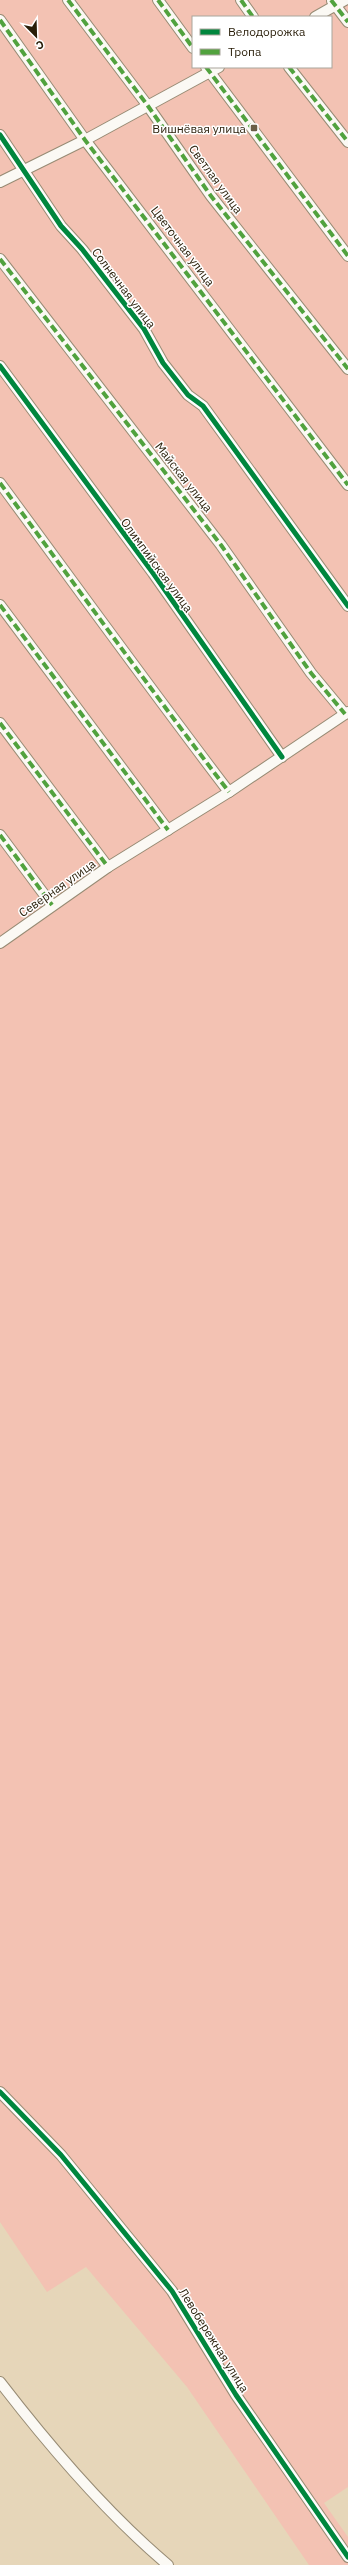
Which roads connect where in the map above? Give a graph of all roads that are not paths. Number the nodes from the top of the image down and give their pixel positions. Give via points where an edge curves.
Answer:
1 (68, 0) edge
2 (158, 0) edge
3 (241, 0) edge
4 (345, 0) edge
5 (333, 3) edge
6 (252, 16) edge
7 (316, 16) edge
8 (0, 20) edge
9 (348, 22) edge
10 (192, 47) edge
11 (290, 68) edge
12 (208, 69) edge
13 (148, 106) junction
14 (0, 135) edge
15 (85, 140) junction
16 (348, 142) edge
17 (24, 169) junction
18 (0, 182) edge
19 (348, 256) edge
20 (0, 259) edge
21 (0, 366) edge
22 (348, 369) edge
23 (0, 483) edge
24 (348, 485) edge
25 (0, 605) edge
26 (348, 606) edge
27 (346, 713) edge
28 (0, 723) edge
29 (282, 757) junction
30 (229, 792) junction
31 (168, 830) junction
32 (0, 835) edge
33 (108, 867) junction
34 (52, 905) junction
35 (0, 942) edge
36 (0, 2092) edge
37 (0, 2382) edge
38 (348, 2557) edge
39 (168, 2565) edge

1 - 13 street, Светлая улица
2 - 10 street
3 - 6 street
4 - 5 street
5 - 7 street
5 - 9 street
8 - 15 street, Цветочная улица
11 - 16 street
12 - 13 street
12 - 19 street
13 - 15 street
13 - 22 street, Светлая улица via 211,196
14 - 17 street, Солнечная улица
15 - 17 street
15 - 24 street, Цветочная улица
17 - 18 street
17 - 26 street, Солнечная улица via 61,226 144,329 163,362 188,395 203,406
20 - 27 street, Майская улица via 221,545 311,672
21 - 29 street, Олимпийская улица via 153,573
23 - 30 street
25 - 31 street
27 - 29 street, Северная улица
28 - 33 street
29 - 30 street, Северная улица
30 - 31 street, Северная улица
31 - 33 street, Северная улица
32 - 34 street
33 - 34 street, Северная улица
34 - 35 street, Северная улица
36 - 38 street, Левобережная улица via 61,2155 172,2291 236,2395
37 - 39 street via 74,2472 140,2541

